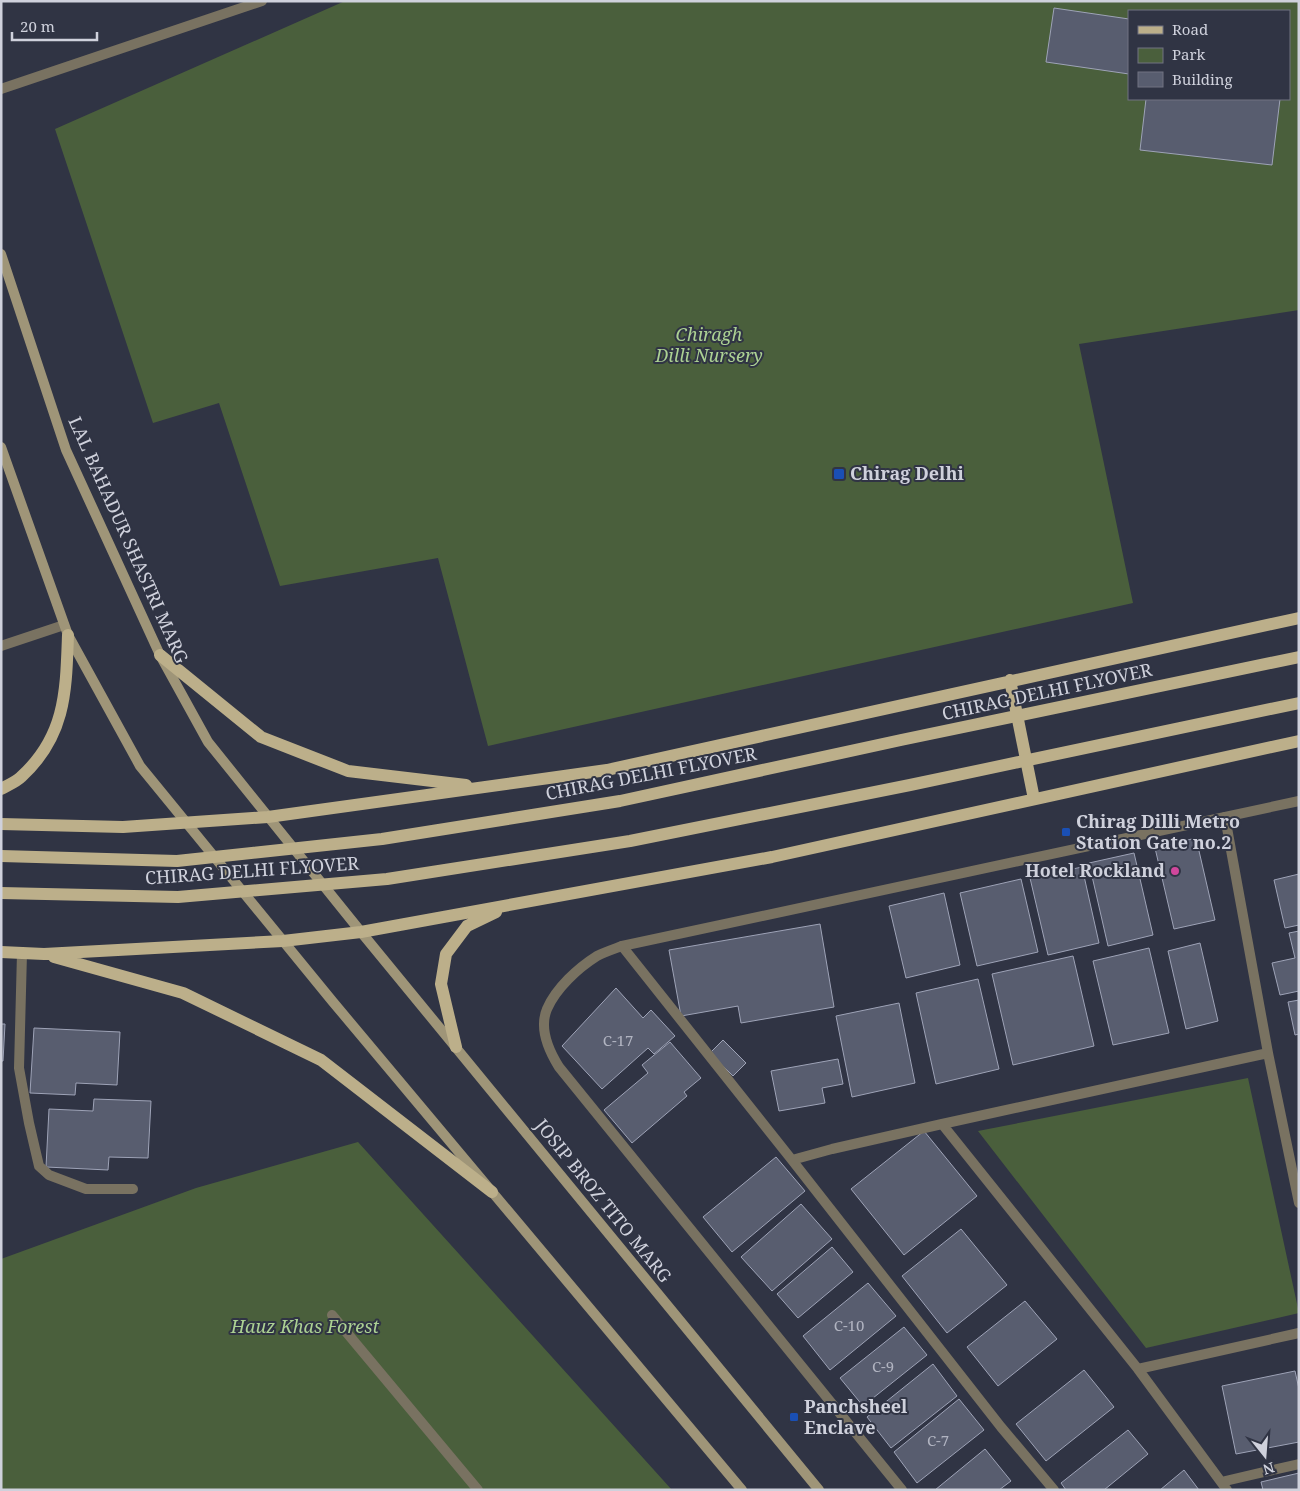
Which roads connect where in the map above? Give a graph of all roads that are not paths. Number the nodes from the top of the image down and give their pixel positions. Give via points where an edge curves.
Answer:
1 (262, 1) edge
2 (1, 89) edge
3 (1, 254) edge
4 (1, 447) edge
5 (1299, 618) edge
6 (66, 630) junction
7 (1, 646) edge
8 (160, 655) junction
9 (1299, 657) edge
10 (1010, 680) junction
11 (1299, 703) edge
12 (1299, 741) edge
13 (484, 787) junction
14 (1, 789) edge
15 (1034, 799) junction
16 (1299, 801) edge
17 (268, 816) junction
18 (1226, 817) junction
19 (186, 822) junction
20 (1, 824) edge
21 (1, 856) edge
22 (1, 893) edge
23 (512, 905) junction
24 (361, 932) junction
25 (283, 941) junction
26 (622, 946) junction
27 (1, 952) edge
28 (22, 953) junction
29 (44, 954) junction
30 (456, 1048) junction
31 (1268, 1053) junction
32 (942, 1124) junction
33 (792, 1160) junction
34 (133, 1189) dead end
35 (492, 1192) junction
36 (1299, 1203) edge
37 (332, 1314) dead end
38 (1299, 1333) edge
39 (1138, 1369) junction
40 (1299, 1464) edge
41 (1224, 1486) edge
42 (478, 1490) edge
43 (742, 1490) edge
44 (819, 1490) edge
45 (902, 1490) edge
46 (1054, 1490) edge

1 - 2 street
3 - 8 main road, LAL BAHADUR SHASTRI MARG via 66,450
4 - 6 main road
5 - 10 main road
6 - 7 street
6 - 14 main road via 62,713 47,748 20,778
6 - 19 main road via 140,766
8 - 13 main road via 261,737 348,771
8 - 17 main road, LAL BAHADUR SHASTRI MARG via 208,742
9 - 21 main road, CHIRAG DELHI FLYOVER, bridge via 620,800 382,839 177,861
10 - 13 main road via 607,770
10 - 15 main road
11 - 22 main road, CHIRAG DELHI FLYOVER, bridge via 630,841 388,879 178,897
12 - 15 main road
13 - 17 main road
15 - 23 main road via 772,858
16 - 18 street
17 - 19 main road
17 - 24 main road, LAL BAHADUR SHASTRI MARG
18 - 26 street
18 - 31 street
19 - 20 main road via 123,827
19 - 25 main road
23 - 24 main road
23 - 30 main road via 467,926 446,954 441,984
24 - 25 main road
24 - 30 main road, JOSIP BROZ TITO MARG
25 - 29 main road
25 - 35 main road
26 - 33 street
26 - 45 street via 598,956 558,990 546,1010 545,1029 550,1053
27 - 28 main road
28 - 29 main road
28 - 34 street via 19,1068 39,1166 49,1175 86,1189
29 - 35 main road via 183,993 321,1060
30 - 44 main road, JOSIP BROZ TITO MARG
31 - 32 street
31 - 36 street
32 - 33 street
32 - 39 street
33 - 46 street
35 - 43 main road
37 - 42 street
38 - 39 street
39 - 41 street
40 - 41 street

